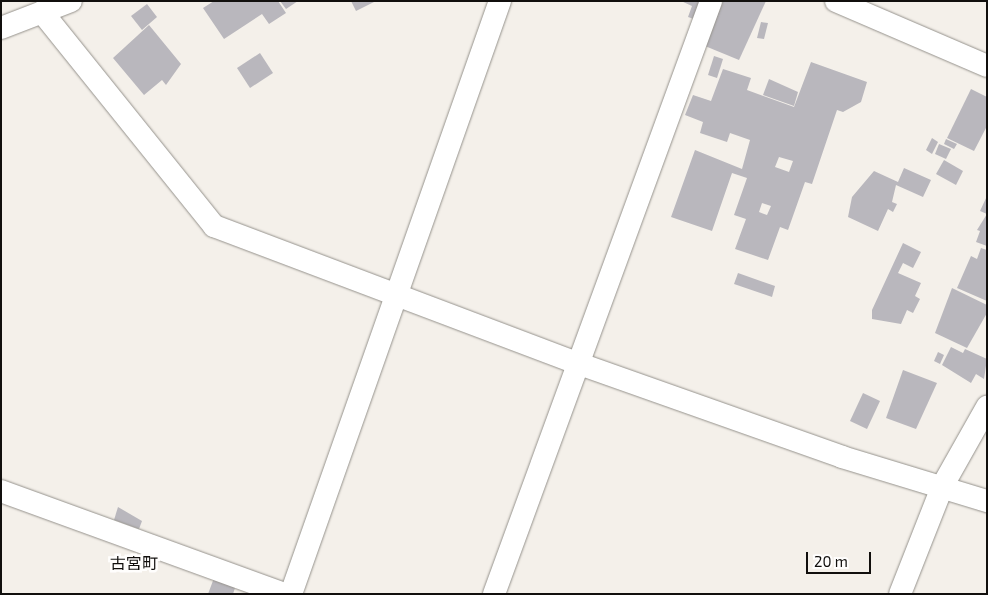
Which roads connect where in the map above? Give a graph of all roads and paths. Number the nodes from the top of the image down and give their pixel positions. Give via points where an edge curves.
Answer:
1 (71, 1) edge
2 (500, 1) edge
3 (711, 1) edge
4 (836, 1) edge
5 (42, 12) junction
6 (1, 28) edge
7 (987, 66) edge
8 (397, 294) junction
9 (577, 363) junction
10 (987, 407) edge
11 (943, 485) junction
12 (1, 491) edge
13 (987, 501) edge
14 (284, 594) edge
15 (291, 594) edge
16 (494, 594) edge
17 (900, 594) edge

1 - 5 street
2 - 8 street
3 - 9 street
4 - 7 street
5 - 6 street
5 - 8 street via 214,226
8 - 9 street
8 - 15 street
9 - 11 street via 842,457
9 - 16 street
10 - 11 street
11 - 13 street
11 - 17 street
12 - 14 street

